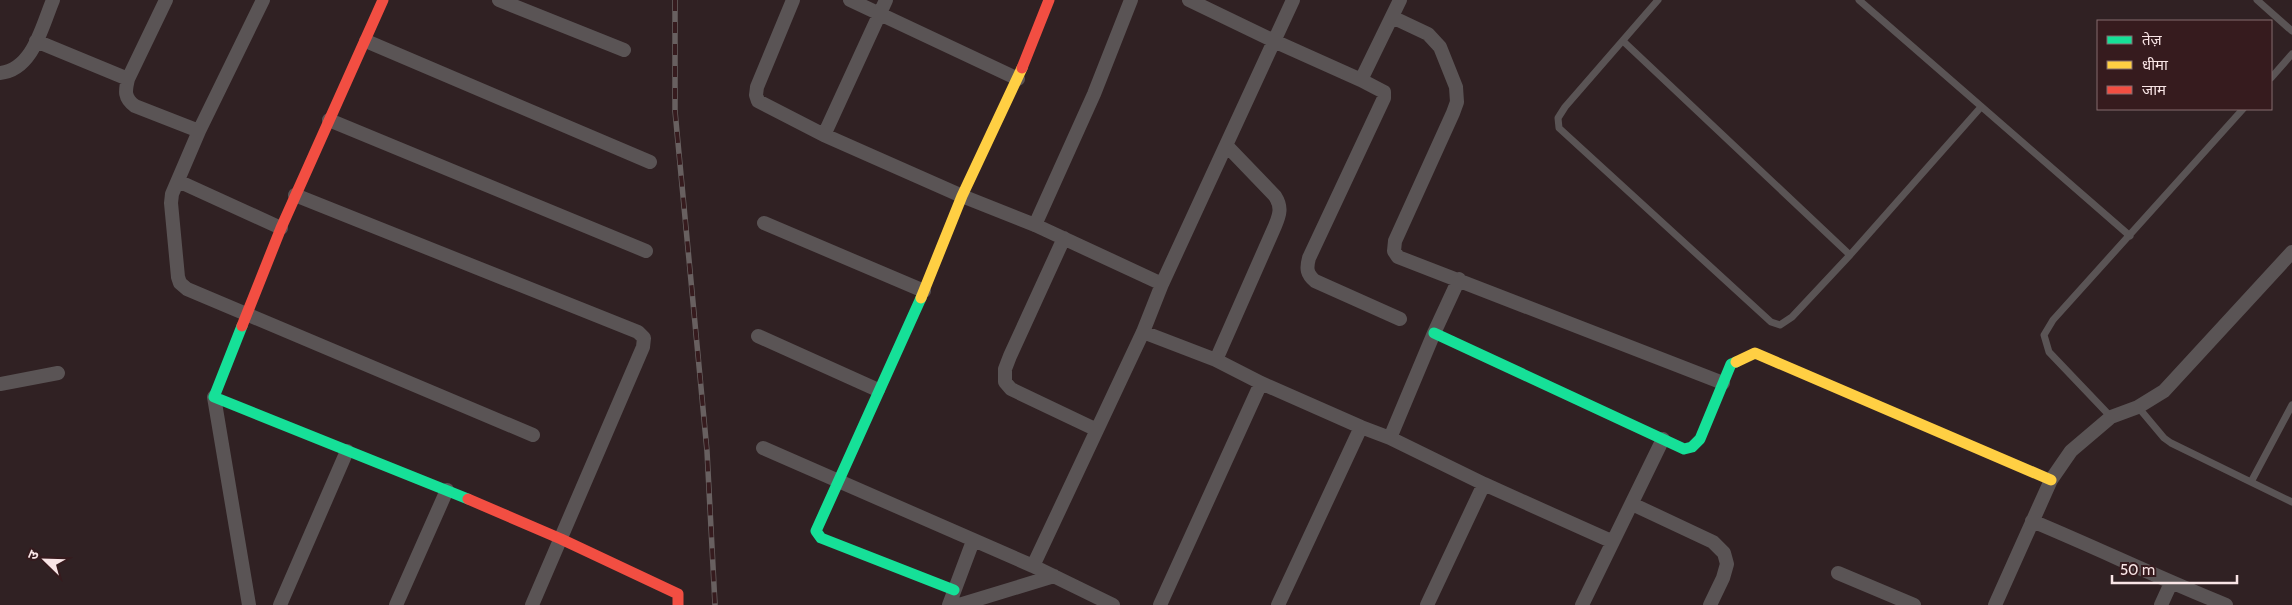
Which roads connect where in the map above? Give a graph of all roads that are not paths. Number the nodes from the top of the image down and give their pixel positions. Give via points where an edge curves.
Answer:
1 (53, 0) edge
2 (166, 0) edge
3 (263, 0) edge
4 (383, 0) edge
5 (499, 0) edge
6 (792, 0) edge
7 (850, 0) edge
8 (1048, 0) edge
9 (1131, 0) edge
10 (1189, 0) edge
11 (1293, 0) edge
12 (1400, 0) edge
13 (1658, 0) edge
14 (1858, 0) edge
15 (2257, 0) edge
16 (528, 6) edge
17 (883, 6) edge
18 (1392, 17) junction
19 (2292, 31) edge
20 (36, 41) junction
21 (366, 41) junction
22 (1624, 41) junction
23 (1274, 42) junction
24 (624, 50) dead end
25 (2292, 54) edge
26 (0, 73) edge
27 (2272, 77) edge
28 (128, 79) junction
29 (1018, 79) junction
30 (1361, 80) junction
31 (1981, 106) junction
32 (2243, 110) edge
33 (329, 120) junction
34 (199, 130) junction
35 (824, 135) junction
36 (1226, 144) junction
37 (650, 162) dead end
38 (178, 180) junction
39 (296, 195) junction
40 (962, 196) junction
41 (764, 223) dead end
42 (1035, 225) junction
43 (281, 228) junction
44 (2130, 236) junction
45 (1064, 238) junction
46 (646, 251) dead end
47 (2292, 252) edge
48 (1850, 255) junction
49 (1459, 279) junction
50 (1162, 284) junction
51 (924, 291) junction
52 (246, 314) junction
53 (1400, 318) dead end
54 (1143, 332) junction
55 (1434, 333) junction
56 (758, 336) dead end
57 (1216, 360) junction
58 (58, 373) dead end
59 (1261, 383) junction
60 (1723, 383) junction
61 (0, 384) edge
62 (878, 390) junction
63 (214, 397) junction
64 (2292, 405) edge
65 (2138, 407) junction
66 (2111, 417) junction
67 (1361, 428) junction
68 (1097, 430) junction
69 (534, 435) dead end
70 (1390, 438) junction
71 (1663, 439) junction
72 (763, 448) dead end
73 (347, 451) junction
74 (838, 479) junction
75 (2050, 480) junction
76 (2252, 482) junction
77 (1484, 484) junction
78 (447, 490) junction
79 (2292, 502) edge
80 (1632, 504) junction
81 (2032, 521) junction
82 (561, 539) junction
83 (973, 541) junction
84 (1612, 541) junction
85 (1033, 566) junction
86 (1838, 573) dead end
87 (1054, 576) junction
88 (2172, 583) junction
89 (954, 590) junction
90 (249, 605) edge
91 (280, 605) edge
92 (396, 605) edge
93 (532, 605) edge
94 (678, 605) edge
95 (949, 605) edge
96 (959, 605) edge
97 (1113, 605) edge
98 (1160, 605) edge
99 (1278, 605) edge
100 (1427, 605) edge
101 (1582, 605) edge
102 (1710, 605) edge
103 (1914, 605) edge
104 (1995, 605) edge
105 (2161, 605) edge
106 (2226, 605) edge

1 - 20 street
2 - 28 street
3 - 34 street
4 - 21 street
5 - 16 street
6 - 35 street via 756,94 758,102
7 - 17 street
8 - 29 street
9 - 42 street via 1094,94
10 - 23 street
11 - 23 street
12 - 18 street
13 - 22 lane
14 - 31 lane
15 - 19 lane
16 - 24 street
17 - 29 street
17 - 35 street
18 - 30 street
18 - 49 street via 1435,40 1447,61 1457,94 1453,113 1395,241 1394,251 1404,261
20 - 26 street via 22,64
20 - 28 street
21 - 33 street
21 - 37 street
22 - 48 lane
22 - 48 lane via 1558,118 1564,135 1771,322 1780,325 1792,317
23 - 30 street
23 - 36 street
25 - 27 lane
28 - 34 street via 125,92 128,101
29 - 40 street
30 - 53 street via 1379,88 1384,92 1384,98 1309,258 1308,275
31 - 44 lane
31 - 48 lane
32 - 44 lane
33 - 39 street
33 - 46 street
34 - 38 street
35 - 40 street
36 - 50 street
36 - 57 street via 1275,196 1280,214
38 - 43 street
38 - 52 street via 171,203 180,283
39 - 43 street
39 - 82 street via 638,332 644,338 644,347
40 - 42 street
40 - 51 street
41 - 51 street
42 - 45 street
43 - 52 street
44 - 66 lane via 2053,320 2044,335 2049,352
45 - 50 street
45 - 68 street via 1010,356 1005,382 1011,389
47 - 65 street via 2164,391
49 - 55 street
49 - 60 street
50 - 54 street
51 - 62 street
52 - 63 street
52 - 69 street
54 - 57 street
54 - 68 street
55 - 70 street
55 - 71 street
56 - 62 street
57 - 59 street
58 - 61 street
59 - 67 street
59 - 98 street
60 - 71 street via 1694,447 1681,448
60 - 75 street via 1731,364 1755,353
62 - 74 street
63 - 73 street
63 - 90 street
64 - 76 lane
65 - 66 street
65 - 76 lane via 2171,443
66 - 75 street via 2071,451
67 - 70 street
67 - 99 street
68 - 85 street
70 - 77 street
71 - 80 street
72 - 74 street
73 - 78 street
73 - 91 street
74 - 83 street
74 - 89 street via 817,526 818,535
75 - 81 street
76 - 79 lane
77 - 84 street
77 - 100 street
78 - 82 street
78 - 92 street
80 - 84 street
80 - 102 street via 1713,542 1724,553 1723,578
81 - 88 street
81 - 104 street
82 - 93 street
82 - 94 street via 678,594
83 - 85 street
83 - 89 street
84 - 101 street
85 - 87 street
86 - 103 street
87 - 96 street
87 - 97 street
88 - 105 street
88 - 106 street
89 - 95 street

